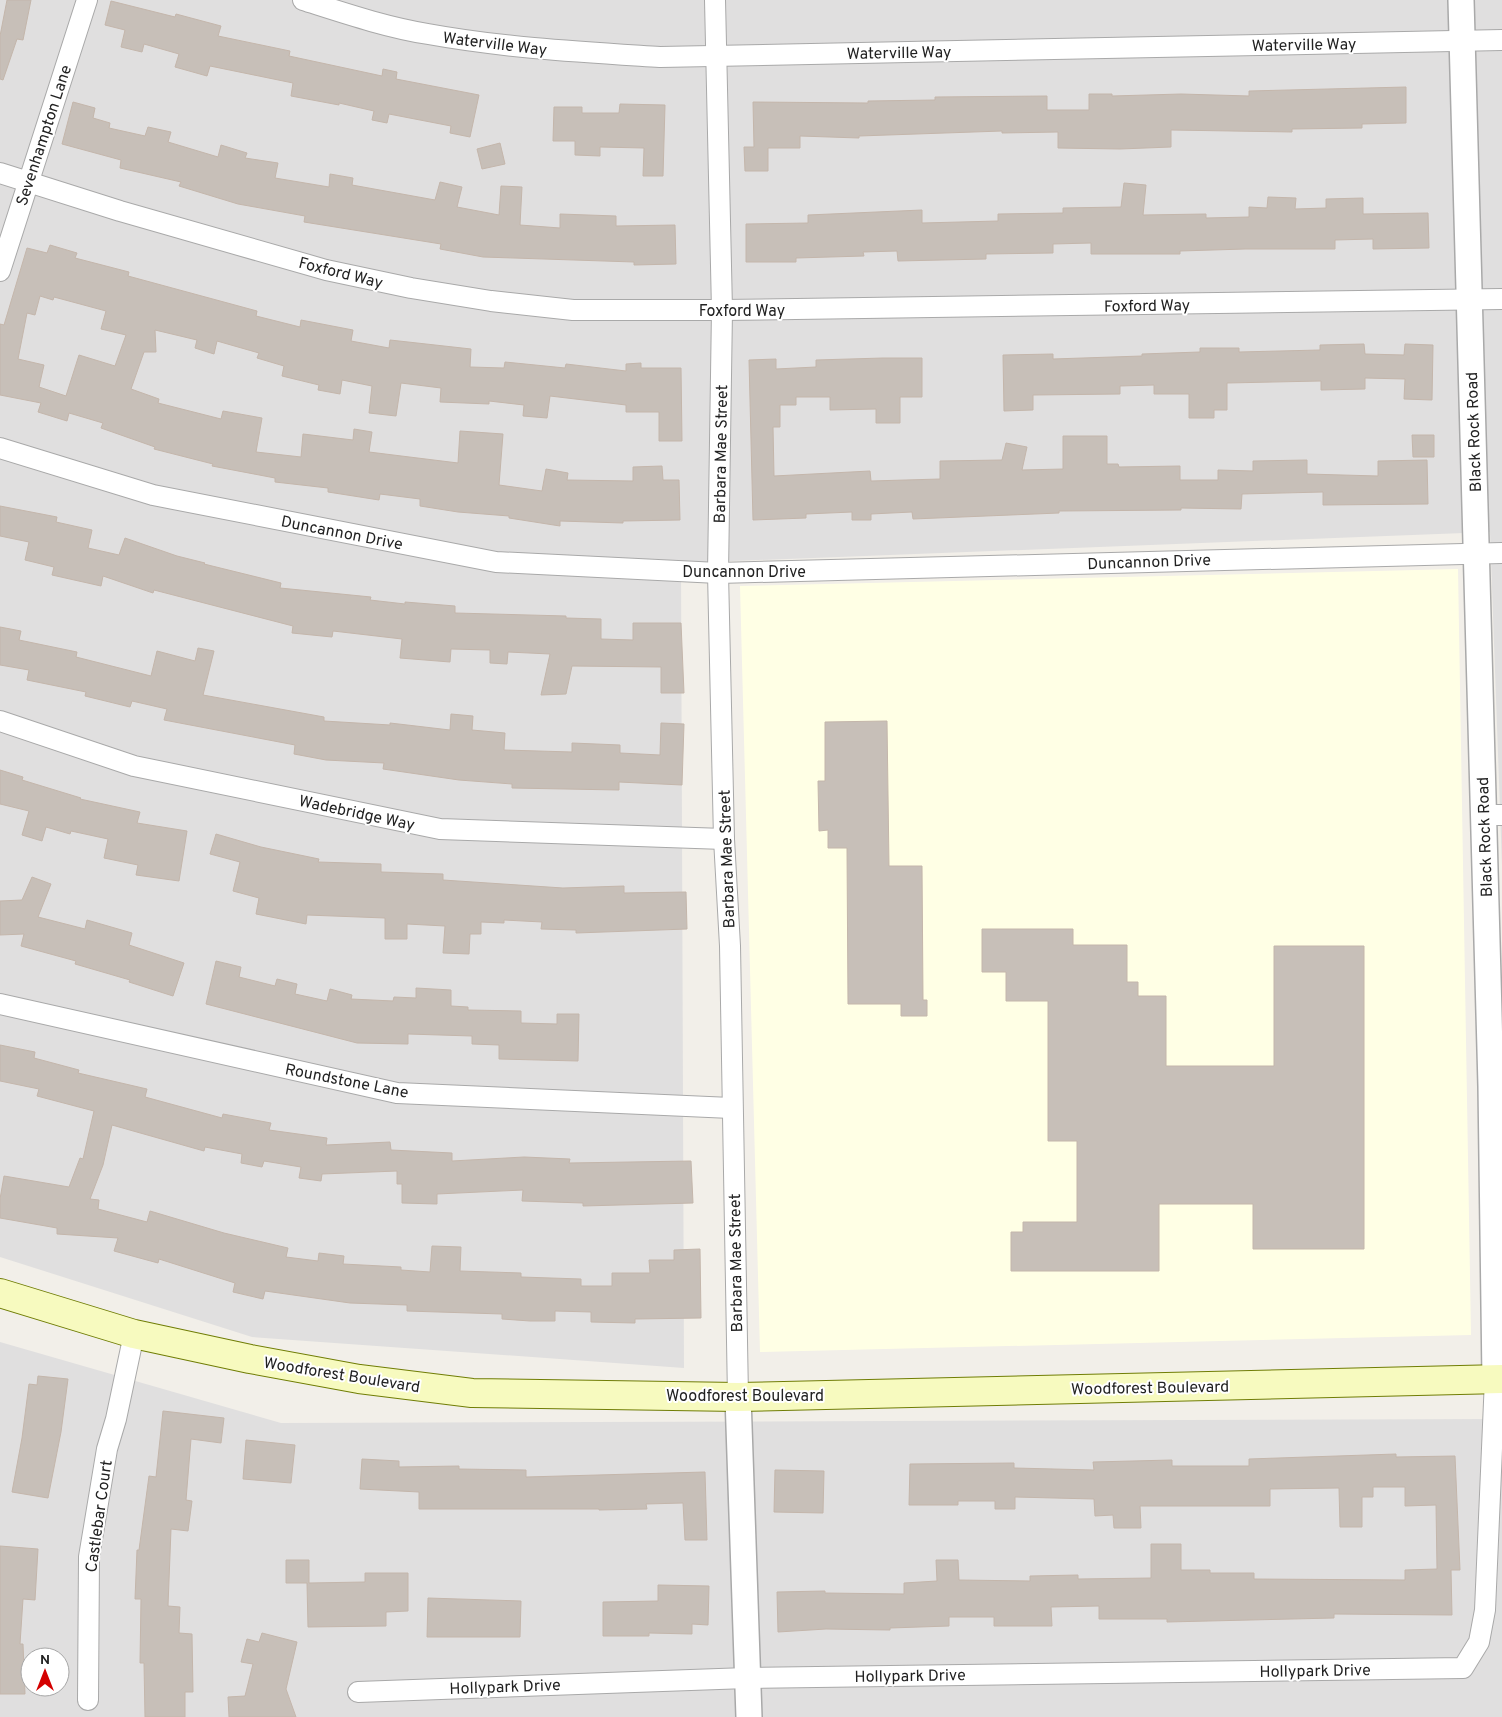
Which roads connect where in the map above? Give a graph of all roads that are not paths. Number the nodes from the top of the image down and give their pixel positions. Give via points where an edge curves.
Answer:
1 (87, 0) edge
2 (302, 0) edge
3 (715, 0) edge
4 (1461, 0) edge
5 (1502, 40) edge
6 (1463, 41) junction
7 (716, 56) junction
8 (0, 173) edge
9 (28, 182) junction
10 (0, 271) edge
11 (1502, 299) edge
12 (1469, 300) junction
13 (722, 310) junction
14 (0, 448) edge
15 (1502, 553) edge
16 (1477, 554) junction
17 (718, 573) junction
18 (0, 721) edge
19 (1493, 815) edge
20 (724, 839) junction
21 (0, 1004) edge
22 (1496, 1086) edge
23 (731, 1108) junction
24 (0, 1293) edge
25 (134, 1334) junction
26 (1498, 1379) edge
27 (738, 1397) junction
28 (1463, 1668) joint
29 (747, 1678) junction
30 (358, 1692) dead end
31 (88, 1700) dead end
32 (749, 1717) edge

1 - 9 street, Sevenhampton Lane
2 - 7 street, Waterville Way via 371,22 482,43 660,57
3 - 7 street, Barbara Mae Street
4 - 6 street, Black Rock Road
5 - 6 street, Waterville Way
6 - 7 street, Waterville Way
6 - 12 street, Black Rock Road
7 - 13 street, Barbara Mae Street
8 - 9 street, Foxford Way
9 - 10 street, Sevenhampton Lane
9 - 13 street, Foxford Way via 326,270 411,288 573,310
11 - 12 street, Foxford Way
12 - 13 street, Foxford Way
12 - 16 street, Black Rock Road
13 - 17 street, Barbara Mae Street
14 - 17 street, Duncannon Drive via 153,495 496,562
15 - 16 street, Duncannon Drive
16 - 17 street, Duncannon Drive
16 - 19 street, Black Rock Road
17 - 20 street, Barbara Mae Street
18 - 20 street, Wadebridge Way via 134,766 440,829
19 - 22 street, Black Rock Road
20 - 23 street, Barbara Mae Street via 730,946
21 - 23 street, Roundstone Lane via 396,1093
22 - 26 street, Black Rock Road
23 - 27 street, Barbara Mae Street
24 - 25 main road, Woodforest Boulevard
25 - 27 main road, Woodforest Boulevard via 359,1379 472,1393
25 - 31 street, Castlebar Court via 107,1450 90,1557
26 - 27 main road, Woodforest Boulevard
26 - 28 street, Black Rock Road via 1485,1610 1479,1642
27 - 29 street, Barbara Mae Street
28 - 29 street, Hollypark Drive
29 - 30 street, Hollypark Drive
29 - 32 street, Barbara Mae Street

